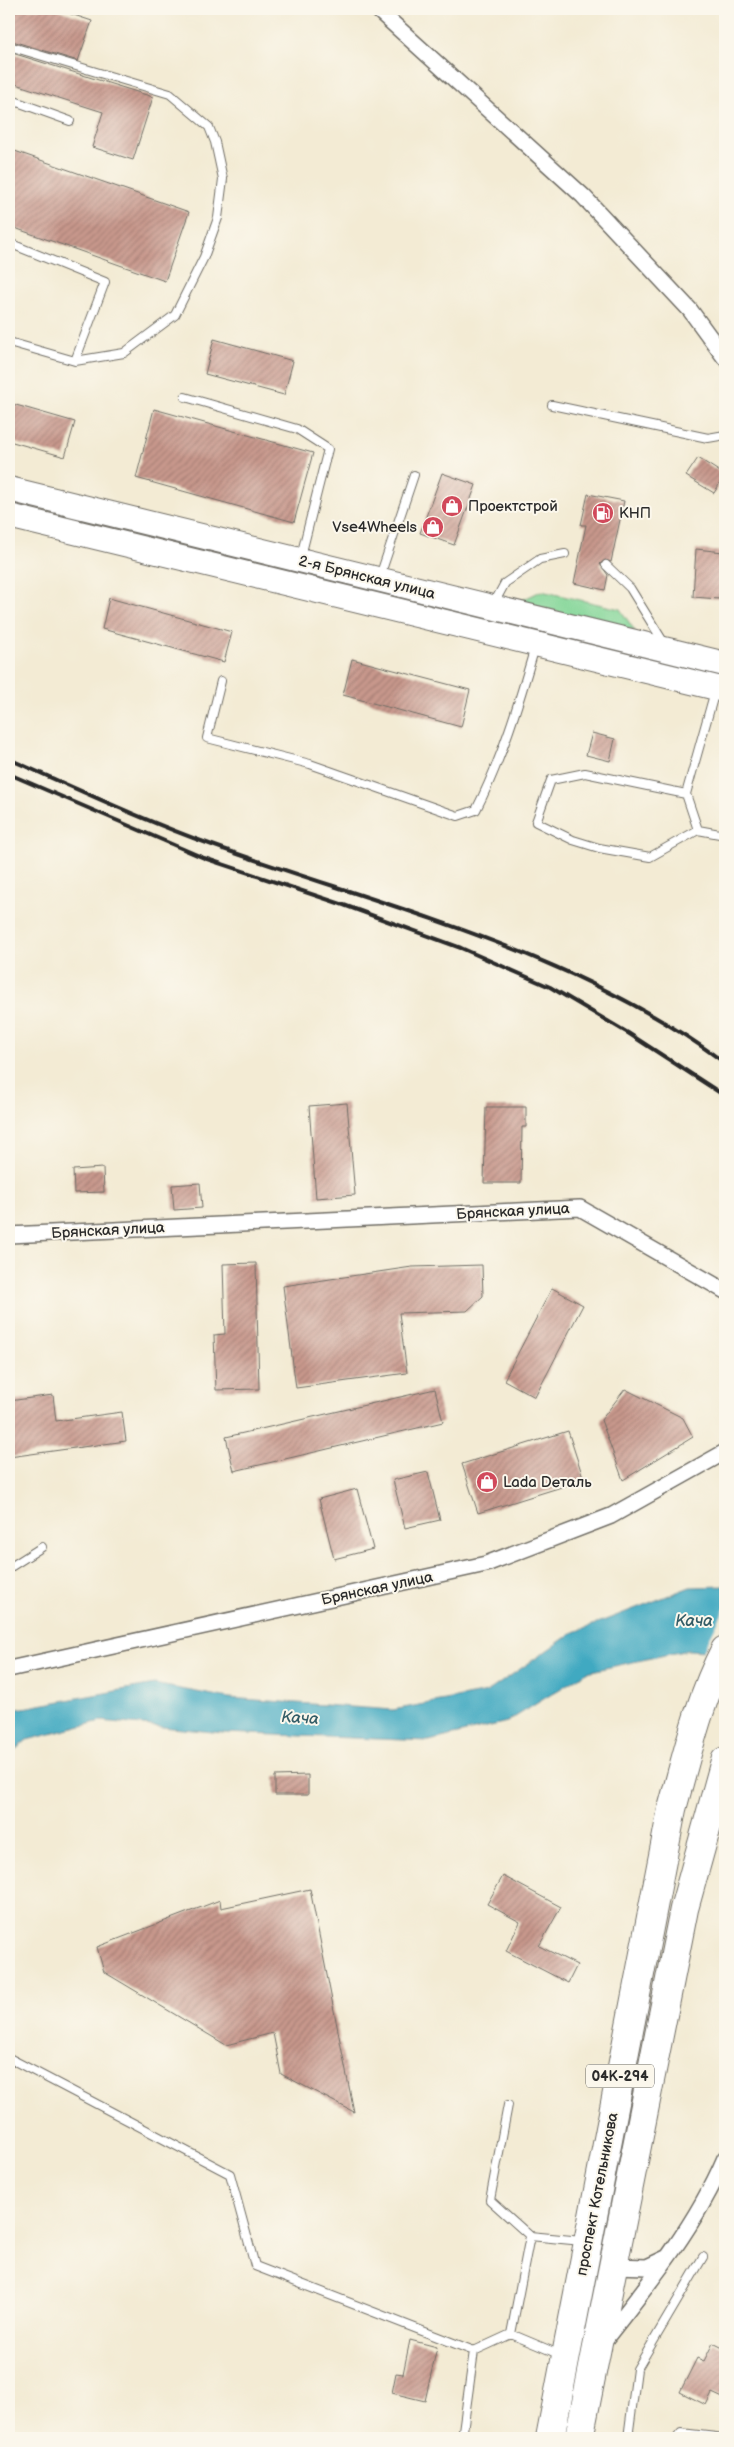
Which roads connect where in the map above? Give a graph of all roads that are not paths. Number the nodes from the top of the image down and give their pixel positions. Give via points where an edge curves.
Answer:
1 (377, 9) edge
2 (9, 46) edge
3 (9, 100) edge
4 (70, 121) dead end
5 (9, 243) edge
6 (9, 342) edge
7 (725, 358) edge
8 (75, 361) junction
9 (185, 397) dead end
10 (552, 405) dead end
11 (725, 435) edge
12 (414, 475) dead end
13 (9, 488) edge
14 (9, 516) edge
15 (565, 554) dead end
16 (300, 561) junction
17 (606, 565) dead end
18 (379, 580) junction
19 (492, 607) junction
20 (535, 645) junction
21 (669, 651) junction
22 (725, 664) edge
23 (221, 681) dead end
24 (721, 689) edge
25 (686, 794) junction
26 (698, 830) junction
27 (725, 835) edge
28 (9, 1235) edge
29 (725, 1292) edge
30 (725, 1452) edge
31 (42, 1547) dead end
32 (9, 1568) edge
33 (720, 1660) edge
34 (9, 1669) edge
35 (725, 1761) edge
36 (9, 2058) edge
37 (508, 2105) dead end
38 (725, 2158) edge
39 (530, 2236) junction
40 (587, 2242) junction
41 (667, 2257) junction
42 (703, 2257) dead end
43 (614, 2266) junction
44 (512, 2334) junction
45 (597, 2350) junction
46 (474, 2351) junction
47 (565, 2357) junction
48 (462, 2438) edge
49 (550, 2438) edge
50 (580, 2438) edge
51 (628, 2438) edge
52 (677, 2438) edge
53 (725, 2438) edge

1 - 7 street via 583,196 690,310
2 - 8 lane via 170,94 209,127 222,170 218,218 204,258 175,314 124,353
3 - 4 lane
5 - 8 lane via 105,282
6 - 8 lane
9 - 16 lane via 297,429 328,449
10 - 11 lane via 708,438
12 - 18 lane
13 - 16 main road, 2-я Брянская улица
14 - 20 main road, 2-я Брянская улица
15 - 19 lane via 540,559 505,583
16 - 18 main road, 2-я Брянская улица
17 - 21 lane via 630,588
18 - 19 main road, 2-я Брянская улица
19 - 21 main road, 2-я Брянская улица
20 - 23 lane via 486,790 476,810 458,816 310,764 206,738
20 - 24 main road, 2-я Брянская улица
21 - 22 main road, 2-я Брянская улица
24 - 25 lane
25 - 26 lane
25 - 26 lane via 585,773 551,780 536,822 572,840 650,857
26 - 27 lane
28 - 29 street, Брянская улица via 580,1208
30 - 34 street, Брянская улица via 611,1516 486,1564
31 - 32 lane
33 - 40 highway, проспект Котельникова / 04К-294 via 697,1716 672,1810
35 - 43 highway, проспект Котельникова / 04К-294 via 684,1909
36 - 46 lane via 230,2174 255,2266
37 - 39 lane via 490,2200
38 - 41 street via 700,2210
39 - 40 lane
39 - 44 lane
40 - 47 highway, проспект Котельникова / 04К-294
41 - 43 street via 647,2267
41 - 45 street
42 - 51 lane via 637,2369
43 - 45 highway, проспект Котельникова / 04К-294
44 - 46 lane
44 - 47 lane
45 - 50 highway, проспект Котельникова / 04К-294
46 - 48 lane
47 - 49 highway, проспект Котельникова / 04К-294
52 - 53 lane via 681,2433

